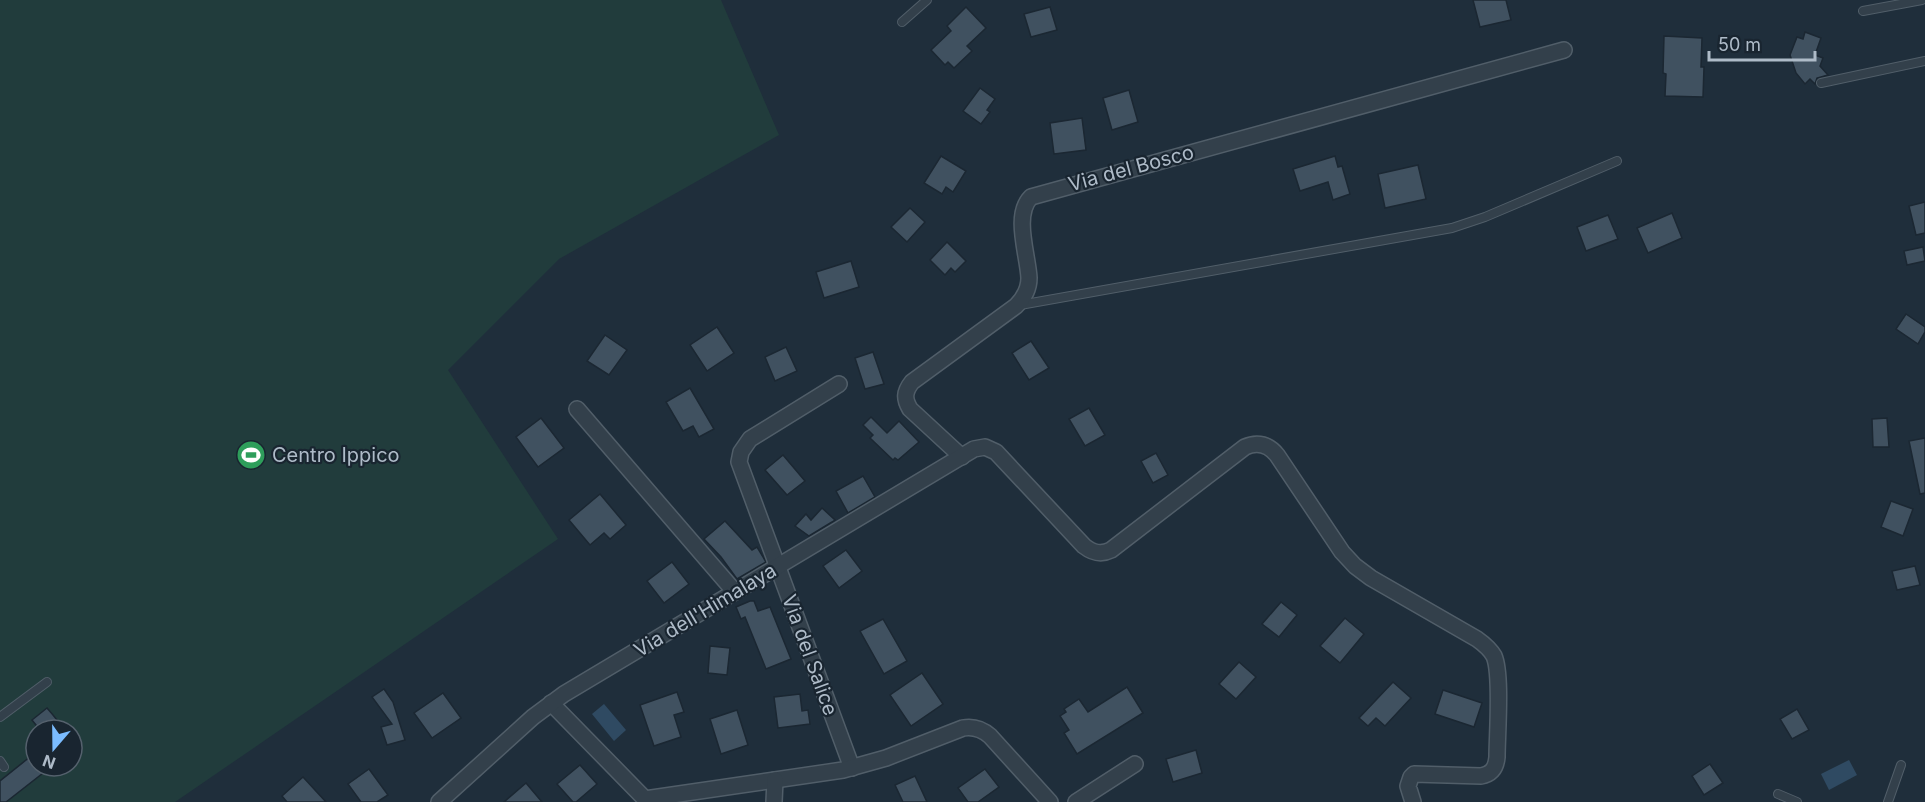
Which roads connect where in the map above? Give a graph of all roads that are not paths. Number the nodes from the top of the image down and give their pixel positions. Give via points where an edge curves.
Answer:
1 (927, 0) edge
2 (1922, 0) edge
3 (1863, 11) dead end
4 (902, 22) dead end
5 (1564, 50) dead end
6 (1925, 61) edge
7 (1821, 84) dead end
8 (1617, 161) dead end
9 (1016, 306) junction
10 (839, 384) dead end
11 (577, 409) dead end
12 (962, 457) junction
13 (778, 566) junction
14 (735, 592) junction
15 (47, 682) dead end
16 (551, 703) junction
17 (0, 717) edge
18 (1135, 764) dead end
19 (1901, 765) dead end
20 (852, 768) junction
21 (775, 780) junction
22 (1778, 794) dead end
23 (643, 801) edge
24 (439, 802) edge
25 (774, 802) edge
26 (1050, 802) edge
27 (1076, 802) edge
28 (1413, 802) edge
29 (1797, 802) edge
30 (1888, 802) edge

1 - 4 lane
2 - 3 lane
5 - 9 street, Via del Bosco via 1031,197 1022,216 1029,283
6 - 7 lane
8 - 9 lane via 1452,228
9 - 12 street, Via del Bosco via 912,382 905,394 910,409
10 - 13 street, Via del Salice via 753,437 741,452 740,467
11 - 14 street
12 - 13 street, Via dell'Himalaya
12 - 28 street, Via dell'Himalaya via 977,448 989,448 1084,546 1099,554 1111,550 1245,447 1259,444 1273,450 1355,566 1477,639 1493,655 1498,673 1494,769 1481,776 1414,774 1408,786
13 - 14 street, Via dell'Himalaya
13 - 20 street, Via del Salice
14 - 16 street, Via dell'Himalaya
15 - 17 lane
16 - 23 street
16 - 24 street, Via dell'Himalaya
18 - 27 street
19 - 30 lane
20 - 21 street
20 - 26 street via 963,728 975,728 993,739
21 - 23 street
21 - 25 street
22 - 29 lane

